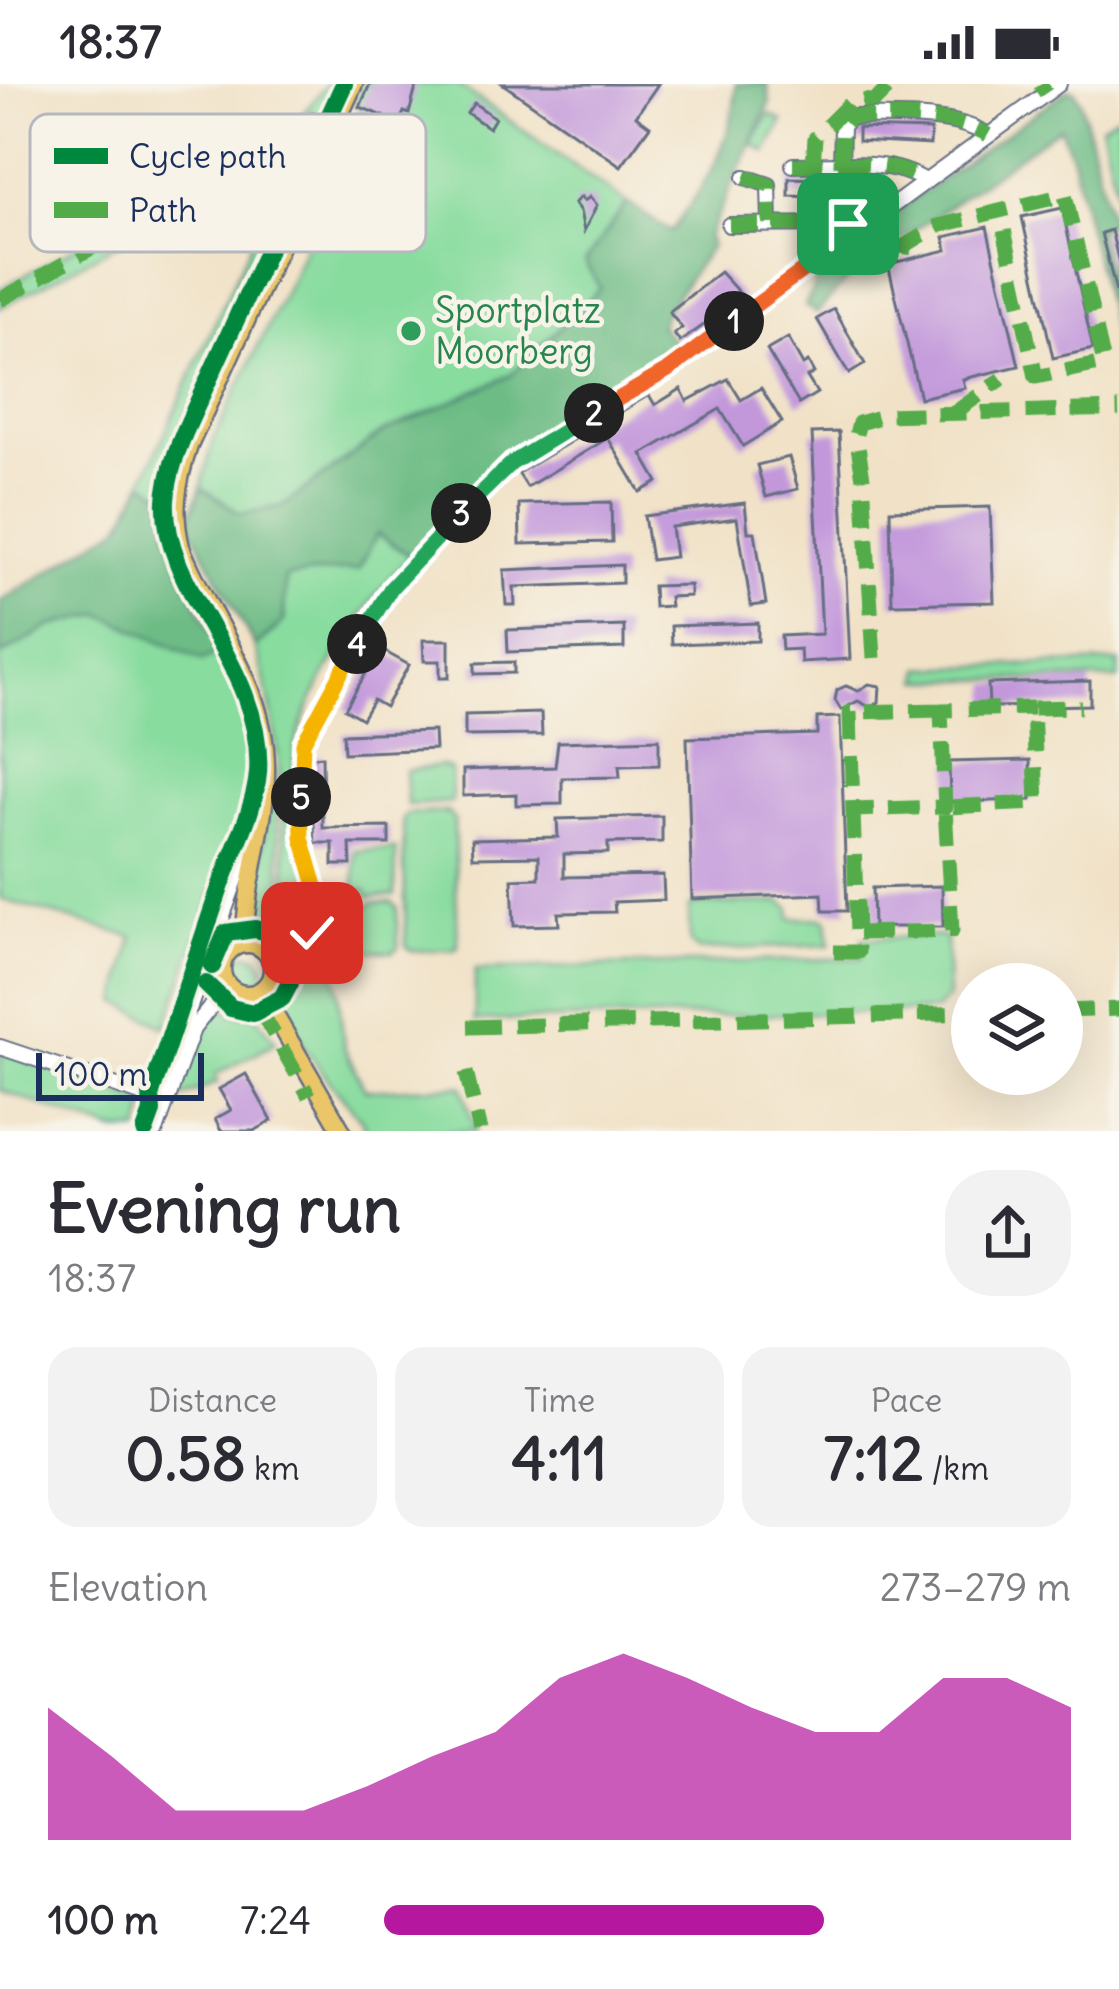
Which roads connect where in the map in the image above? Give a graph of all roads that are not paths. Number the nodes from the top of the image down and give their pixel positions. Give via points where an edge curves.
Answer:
1 (354, 84) edge
2 (1048, 87) edge
3 (340, 114) edge
4 (988, 135) junction
5 (793, 165) dead end
6 (841, 166) junction
7 (745, 177) dead end
8 (925, 181) junction
9 (770, 224) junction
10 (729, 225) dead end
11 (859, 229) junction
12 (277, 252) edge
13 (264, 806) junction
14 (245, 944) junction
15 (271, 962) junction
16 (228, 986) junction
17 (261, 991) junction
18 (0, 1047) edge
19 (180, 1060) junction
20 (165, 1102) junction
21 (156, 1131) edge
22 (342, 1131) edge

1 - 3 main road
2 - 4 street
4 - 6 street via 937,121 851,117 842,126
4 - 8 street
5 - 6 street
6 - 8 street
7 - 9 street via 769,184
8 - 11 street
9 - 10 street
9 - 11 street
11 - 15 street via 670,369 512,463 391,588 303,743 302,838 319,908 312,933
12 - 13 main road via 176,492 182,548 257,703
13 - 14 main road
13 - 19 street via 179,1037
14 - 15 main road via 260,947
14 - 16 main road via 223,961
15 - 17 main road
16 - 17 main road
16 - 19 street
17 - 22 main road
18 - 20 street
19 - 20 street
20 - 21 street

